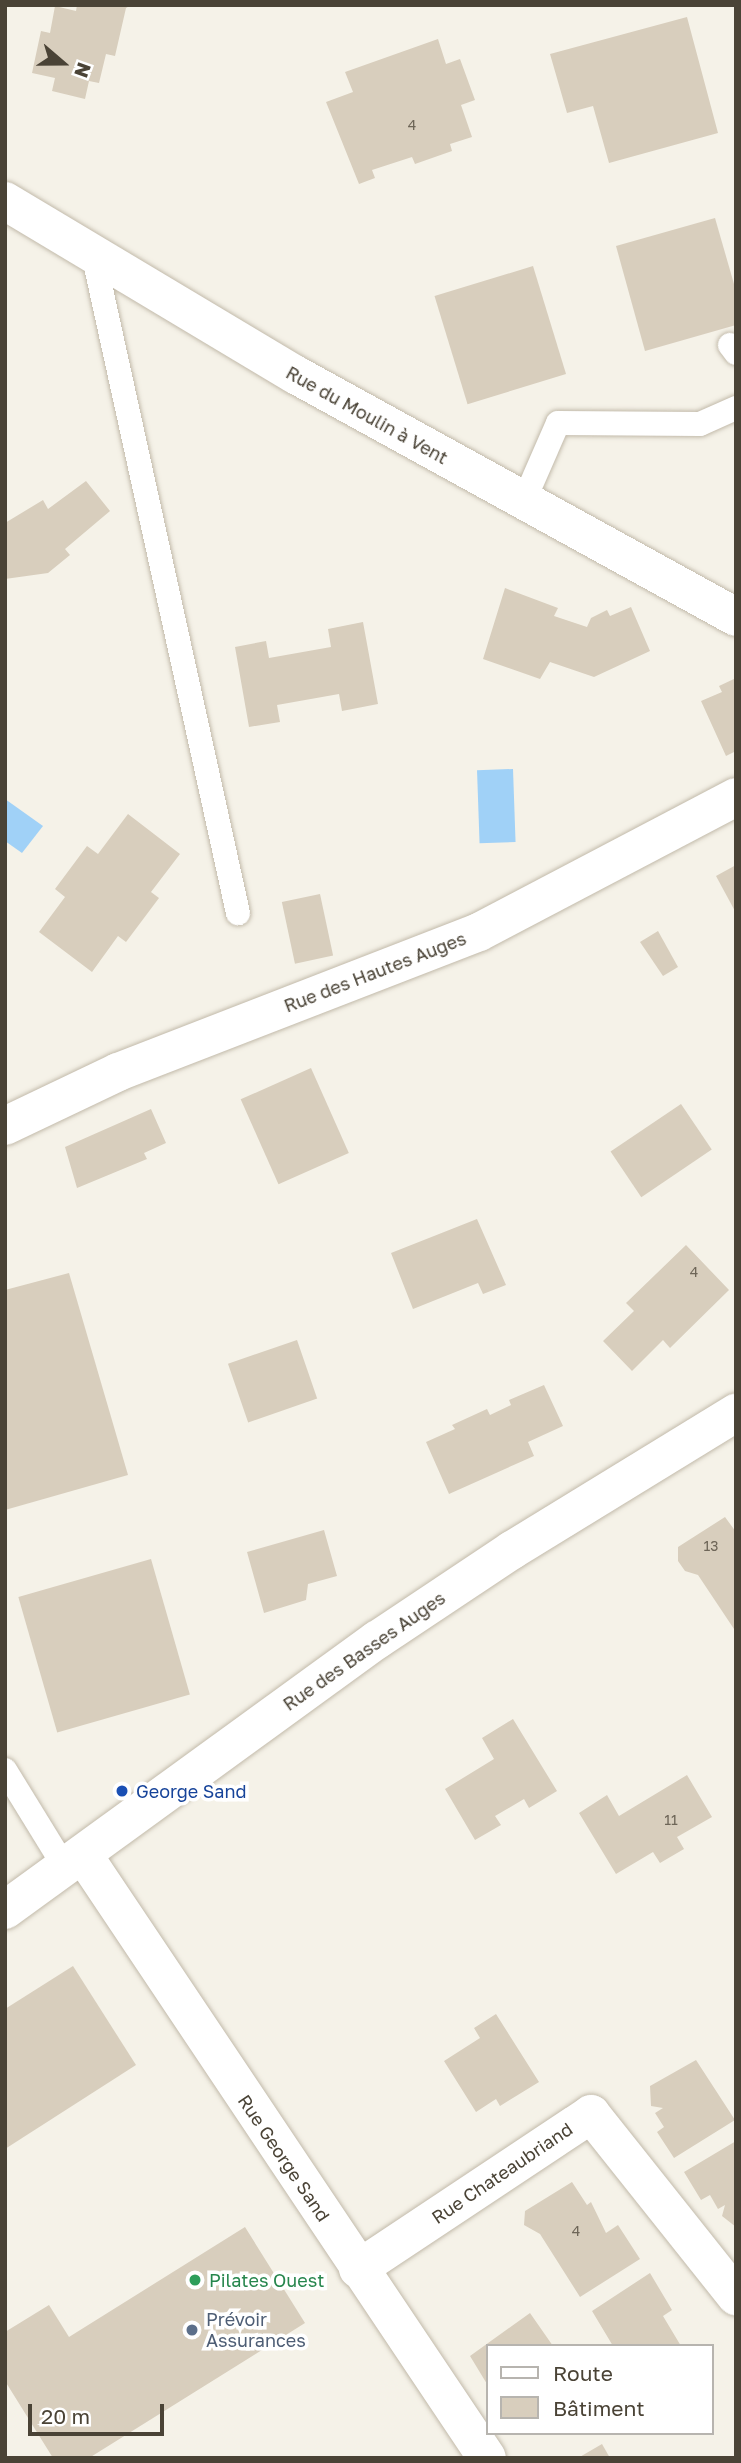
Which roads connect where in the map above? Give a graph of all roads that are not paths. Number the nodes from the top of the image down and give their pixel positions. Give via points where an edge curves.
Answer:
1 (5, 201) edge
2 (93, 253) junction
3 (736, 408) edge
4 (523, 503) junction
5 (736, 617) edge
6 (736, 797) edge
7 (238, 913) dead end
8 (5, 1126) edge
9 (734, 1417) edge
10 (5, 1770) edge
11 (75, 1863) junction
12 (5, 1910) edge
13 (358, 2269) junction
14 (732, 2284) edge
15 (487, 2458) edge

1 - 2 street, Rue du Moulin à Vent
2 - 4 street, Rue du Moulin à Vent
2 - 7 lane
3 - 4 lane via 700,424 558,423
4 - 5 street, Rue du Moulin à Vent
6 - 8 street, Rue des Hautes Auges via 479,932 118,1072
9 - 11 street, Rue des Basses Auges via 512,1550 377,1640
10 - 11 lane
11 - 12 street, Rue des Basses Auges
11 - 13 street, Rue George Sand
13 - 14 street, Rue Chateaubriand via 591,2114
13 - 15 street, Rue George Sand

